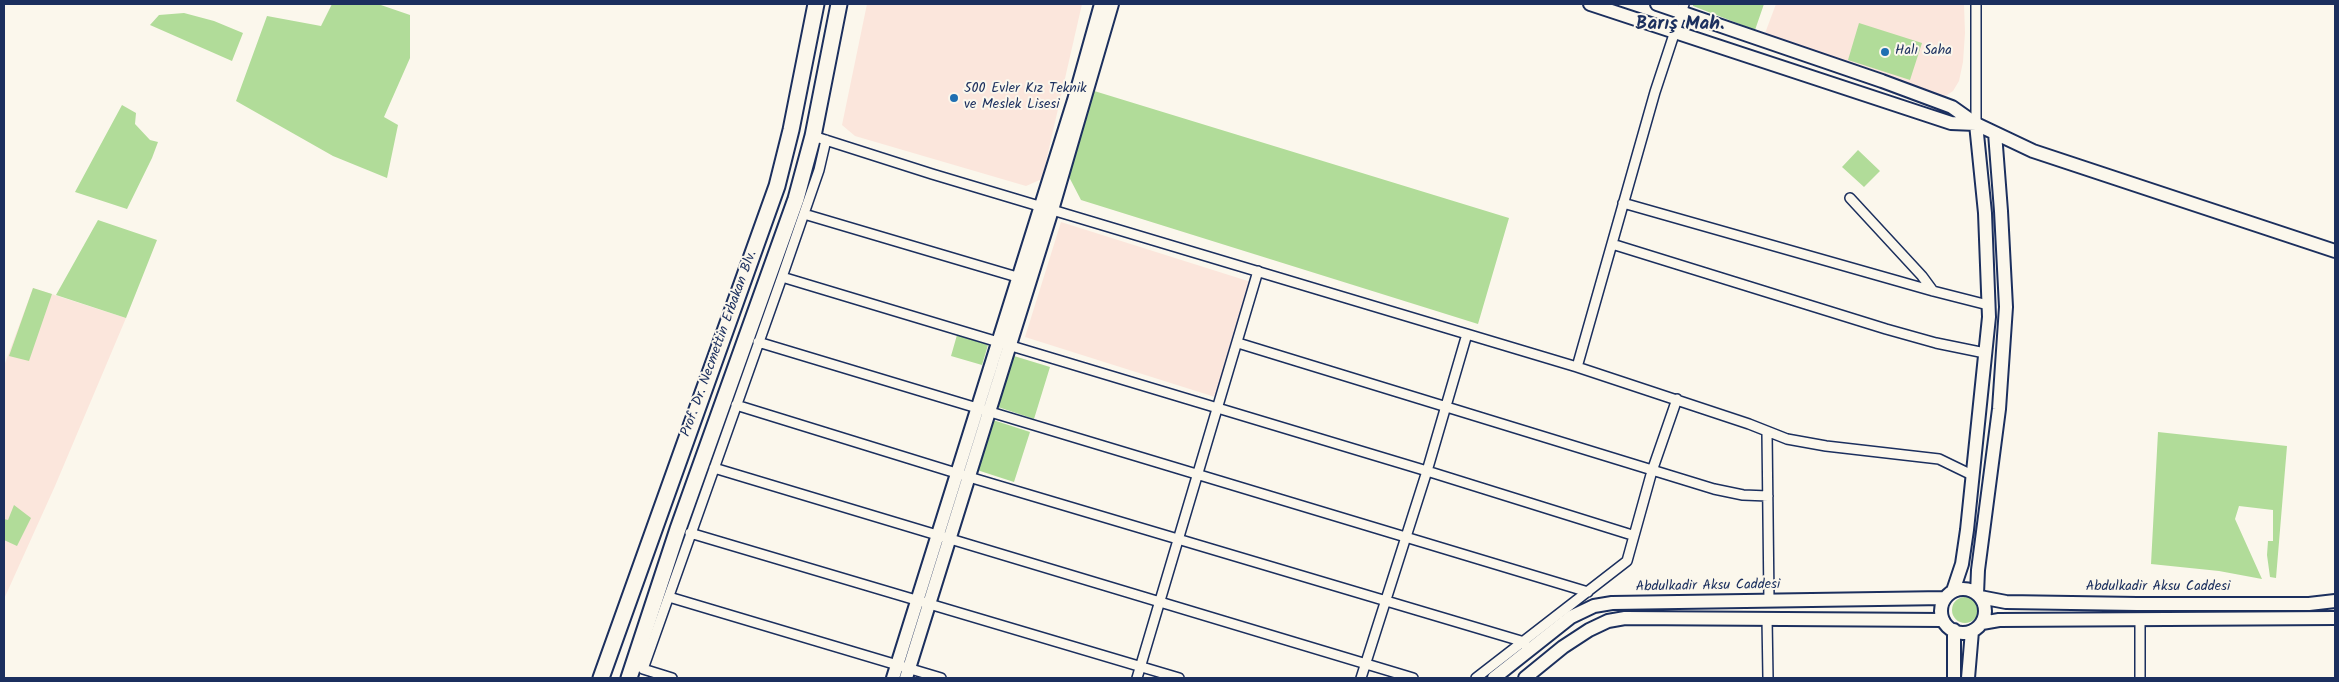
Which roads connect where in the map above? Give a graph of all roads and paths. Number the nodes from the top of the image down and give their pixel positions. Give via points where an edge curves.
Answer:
1 (816, 4) edge
2 (839, 4) edge
3 (1101, 4) edge
4 (1112, 4) edge
5 (1590, 4) edge
6 (1657, 4) edge
7 (1976, 4) edge
8 (1682, 8) edge
9 (1676, 32) junction
10 (1976, 124) junction
11 (1995, 132) junction
12 (820, 138) junction
13 (1850, 198) dead end
14 (1623, 203) junction
15 (1047, 208) junction
16 (804, 214) junction
17 (1612, 244) junction
18 (2335, 251) edge
19 (1258, 271) junction
20 (782, 277) junction
21 (1018, 278) junction
22 (1933, 292) junction
23 (1988, 305) junction
24 (1467, 334) junction
25 (758, 342) junction
26 (1238, 343) junction
27 (1003, 344) junction
28 (1985, 353) junction
29 (1577, 368) junction
30 (1676, 400) junction
31 (736, 406) junction
32 (1447, 406) junction
33 (982, 409) junction
34 (1218, 409) junction
35 (1767, 432) junction
36 (714, 468) junction
37 (1427, 471) junction
38 (1652, 471) junction
39 (956, 473) junction
40 (1198, 473) junction
41 (1972, 475) junction
42 (969, 477) junction
43 (1768, 496) junction
44 (690, 533) junction
45 (937, 536) junction
46 (1407, 536) junction
47 (1632, 536) junction
48 (949, 540) junction
49 (1178, 540) junction
50 (1588, 592) junction
51 (1949, 595) junction
52 (1979, 595) junction
53 (669, 597) junction
54 (1769, 601) junction
55 (2335, 601) edge
56 (916, 602) junction
57 (1387, 602) junction
58 (1160, 603) junction
59 (930, 605) junction
60 (1766, 618) junction
61 (2335, 618) edge
62 (2140, 619) junction
63 (1943, 620) junction
64 (1977, 627) junction
65 (1954, 630) junction
66 (1525, 646) junction
67 (1366, 664) junction
68 (1140, 666) junction
69 (901, 673) edge
70 (601, 678) edge
71 (629, 678) edge
72 (672, 678) edge
73 (941, 678) edge
74 (1137, 678) edge
75 (1179, 678) edge
76 (1361, 678) edge
77 (1414, 678) edge
78 (1476, 678) edge
79 (1494, 678) edge
80 (1525, 678) edge
81 (1768, 678) edge
82 (1954, 678) edge
83 (1968, 678) edge
84 (2140, 678) edge

1 - 70 main road, Prof. Dr. Necmettin Erbakan Blv. via 777,186
2 - 12 main road, Prof. Dr. Necmettin Erbakan Blv.
3 - 15 main road
4 - 15 main road
5 - 9 main road
6 - 8 main road
7 - 10 street
8 - 9 street
8 - 10 main road via 1952,107
9 - 10 main road via 1951,123
9 - 14 street
10 - 11 main road
10 - 23 main road
11 - 18 main road via 2033,151
11 - 52 main road via 2006,307 1999,409 1978,570
12 - 15 street
12 - 16 street
12 - 71 main road, Prof. Dr. Necmettin Erbakan Blv. via 678,529
13 - 22 street
14 - 17 street
14 - 22 street
15 - 19 street
15 - 21 main road
15 - 27 main road
16 - 20 street
16 - 21 street
17 - 28 street via 1886,329
17 - 29 street
19 - 24 street
19 - 26 street
20 - 25 street
20 - 27 street
21 - 27 main road
22 - 23 street
23 - 28 main road
24 - 29 street
24 - 32 street
25 - 31 street
25 - 33 street
26 - 32 street
26 - 34 street
27 - 33 main road
27 - 34 street
28 - 41 main road
29 - 30 street
30 - 35 street
30 - 38 street
31 - 36 street
31 - 39 street
32 - 37 street
32 - 38 street
33 - 39 main road
33 - 40 street
33 - 42 main road
34 - 37 street
34 - 40 street
35 - 41 street via 1826,446 1939,459
35 - 43 street
36 - 44 street
36 - 45 street
37 - 46 street
37 - 47 street
38 - 43 street via 1729,493
38 - 47 street
39 - 42 street
39 - 45 main road
40 - 46 street
40 - 49 street
41 - 51 main road via 1962,564
42 - 48 main road
42 - 49 street
43 - 54 street
44 - 53 street
44 - 56 street
45 - 48 street
45 - 56 main road
46 - 50 street
46 - 57 street
47 - 50 street via 1627,561
48 - 58 street
48 - 59 main road
49 - 57 street
49 - 58 street
50 - 66 street
51 - 52 main road via 1965,589
51 - 54 main road, Abdulkadir Aksu Caddesi
51 - 63 main road via 1941,612
52 - 55 main road, Abdulkadir Aksu Caddesi via 2006,602 2309,604
52 - 64 main road via 1985,610
53 - 69 street
53 - 72 street via 643,669
54 - 66 main road, Abdulkadir Aksu Caddesi via 1669,601 1594,606
56 - 59 street
56 - 69 main road
57 - 66 street
57 - 67 street
58 - 67 street
58 - 68 street
59 - 68 street
59 - 69 main road
60 - 63 main road
60 - 80 main road via 1658,617 1608,621 1563,647
60 - 81 street
61 - 62 main road
62 - 64 main road via 1999,620
62 - 84 street
63 - 65 main road
64 - 65 main road via 1966,632
64 - 83 main road
65 - 82 main road
66 - 78 street
66 - 79 main road, Abdulkadir Aksu Caddesi
67 - 76 street
67 - 77 street
68 - 74 street
68 - 75 street
69 - 73 street

